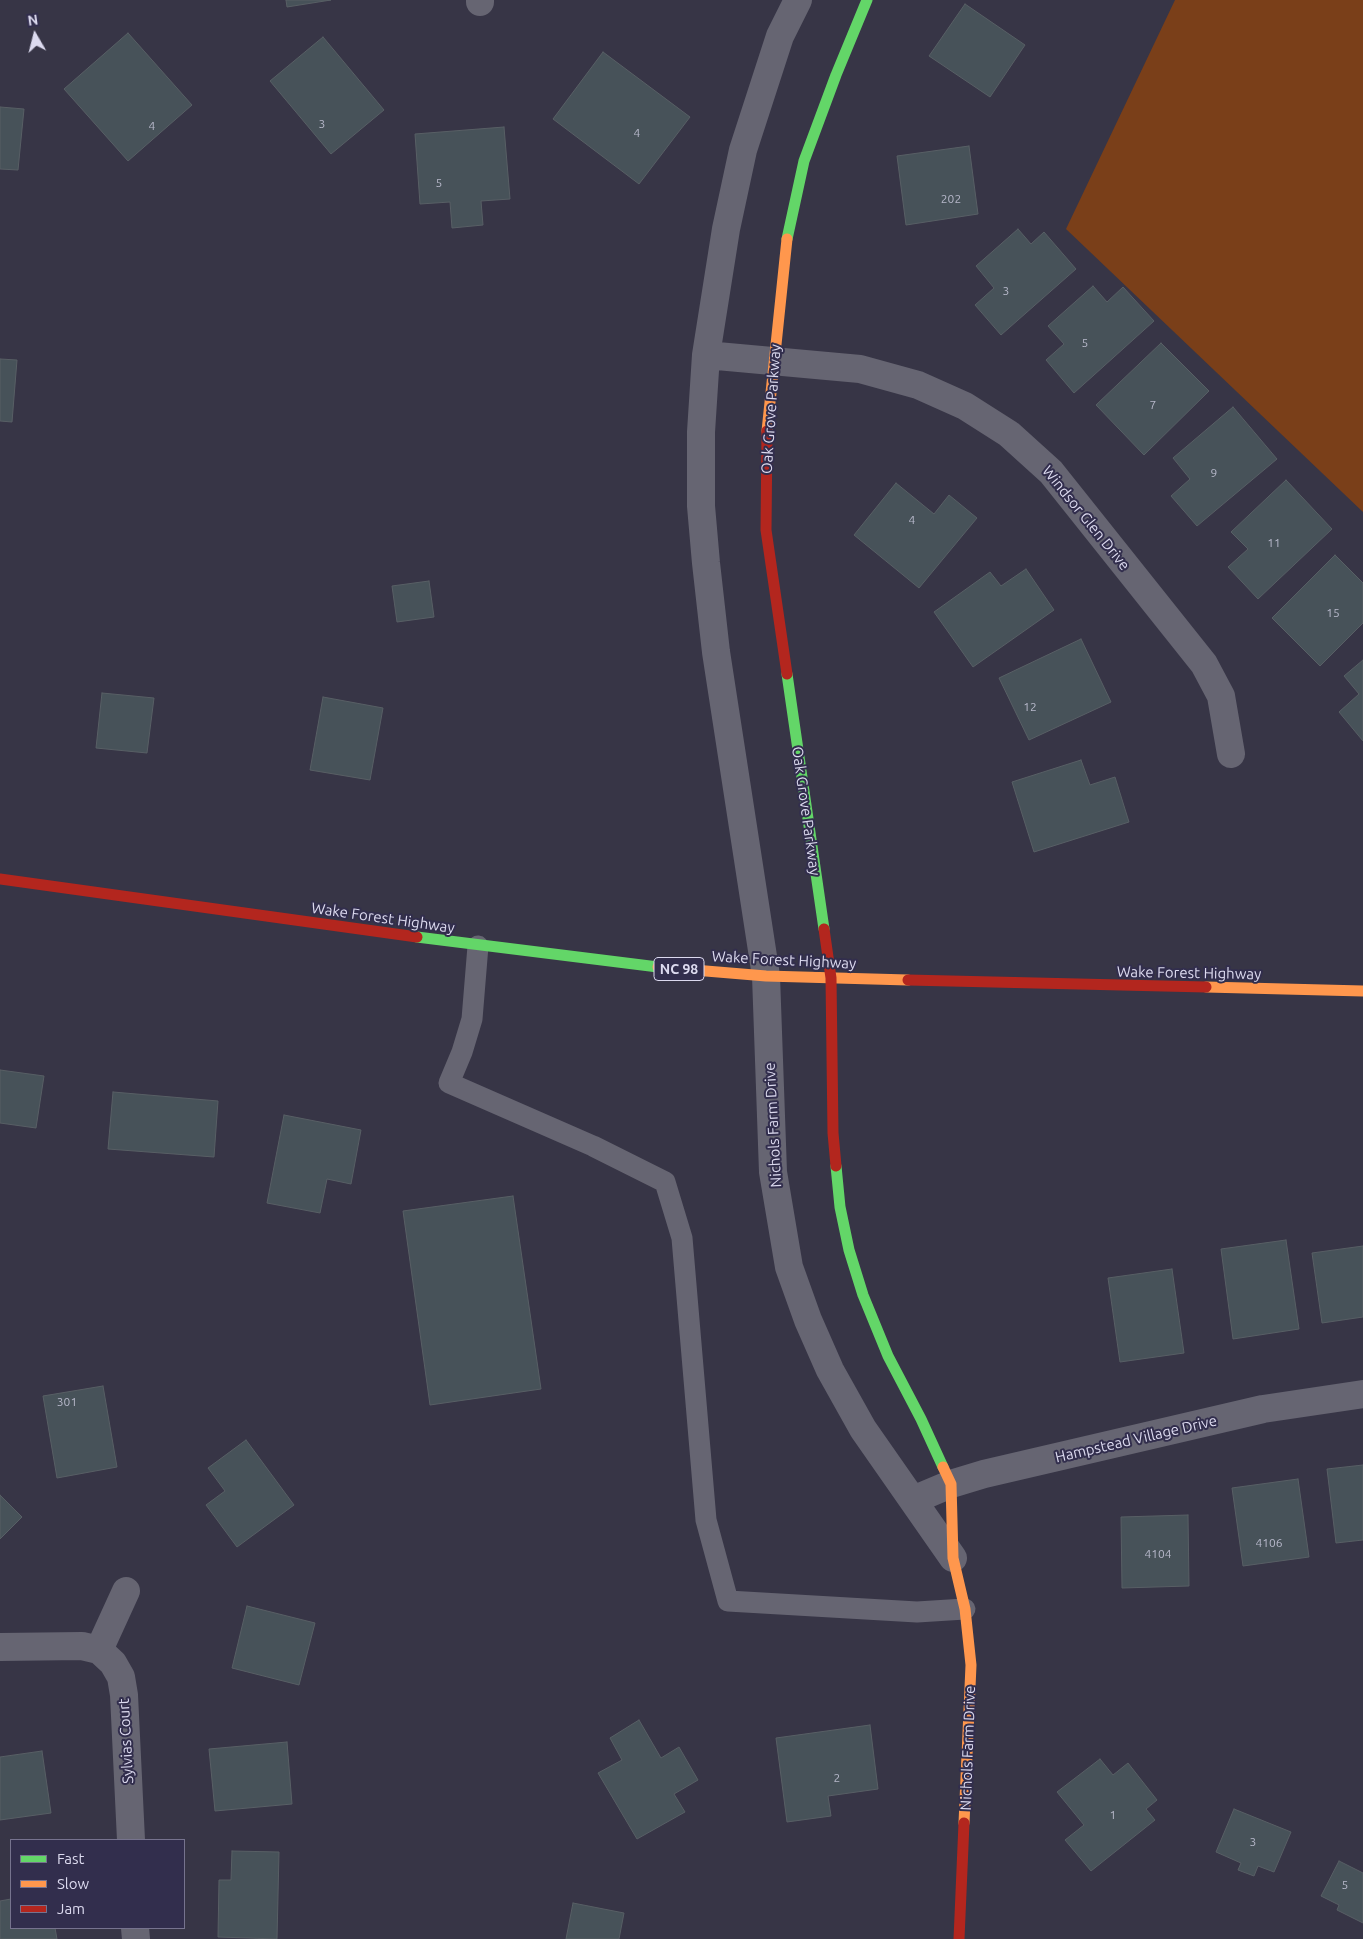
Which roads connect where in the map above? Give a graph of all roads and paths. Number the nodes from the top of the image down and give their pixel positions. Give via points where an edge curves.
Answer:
1 (798, 0) edge
2 (867, 0) edge
3 (706, 355) junction
4 (774, 362) junction
5 (1231, 754) dead end
6 (0, 879) edge
7 (478, 946) junction
8 (766, 976) junction
9 (831, 978) junction
10 (1363, 991) edge
11 (1363, 1394) edge
12 (951, 1484) junction
13 (914, 1500) junction
14 (953, 1558) junction
15 (126, 1590) dead end
16 (965, 1609) junction
17 (0, 1648) edge
18 (99, 1650) junction
19 (131, 1839) edge
20 (959, 1939) edge

1 - 3 street via 780,36 743,150 726,229
2 - 4 main road, Oak Grove Parkway via 804,161 785,250
3 - 4 street, Windsor Glen Drive
3 - 8 street via 701,432 701,506 706,563 716,652
4 - 5 street, Windsor Glen Drive via 860,369 918,385 965,406 1010,434 1051,472 1204,664 1221,696
4 - 9 main road, Oak Grove Parkway via 766,442 766,530
6 - 7 main road, Wake Forest Highway / NC 98
7 - 8 main road, Wake Forest Highway / NC 98
7 - 16 lane via 472,1019 449,1083 593,1146 665,1182 682,1238 706,1520 728,1601 918,1612
8 - 9 main road, Wake Forest Highway / NC 98
8 - 13 street, Nichols Farm Drive via 773,1172 789,1267 830,1370 863,1429
9 - 10 main road, Wake Forest Highway / NC 98
9 - 12 main road, Nichols Farm Drive via 833,1133 848,1250 888,1356
11 - 12 street, Hampstead Village Drive via 1263,1409
12 - 13 street, Hampstead Village Drive
12 - 14 main road, Nichols Farm Drive
13 - 14 street, Nichols Farm Drive
14 - 16 main road, Nichols Farm Drive
15 - 18 street
16 - 20 main road, Nichols Farm Drive via 971,1665
17 - 18 street via 62,1645
18 - 19 street, Sylvias Court via 113,1663 121,1677

